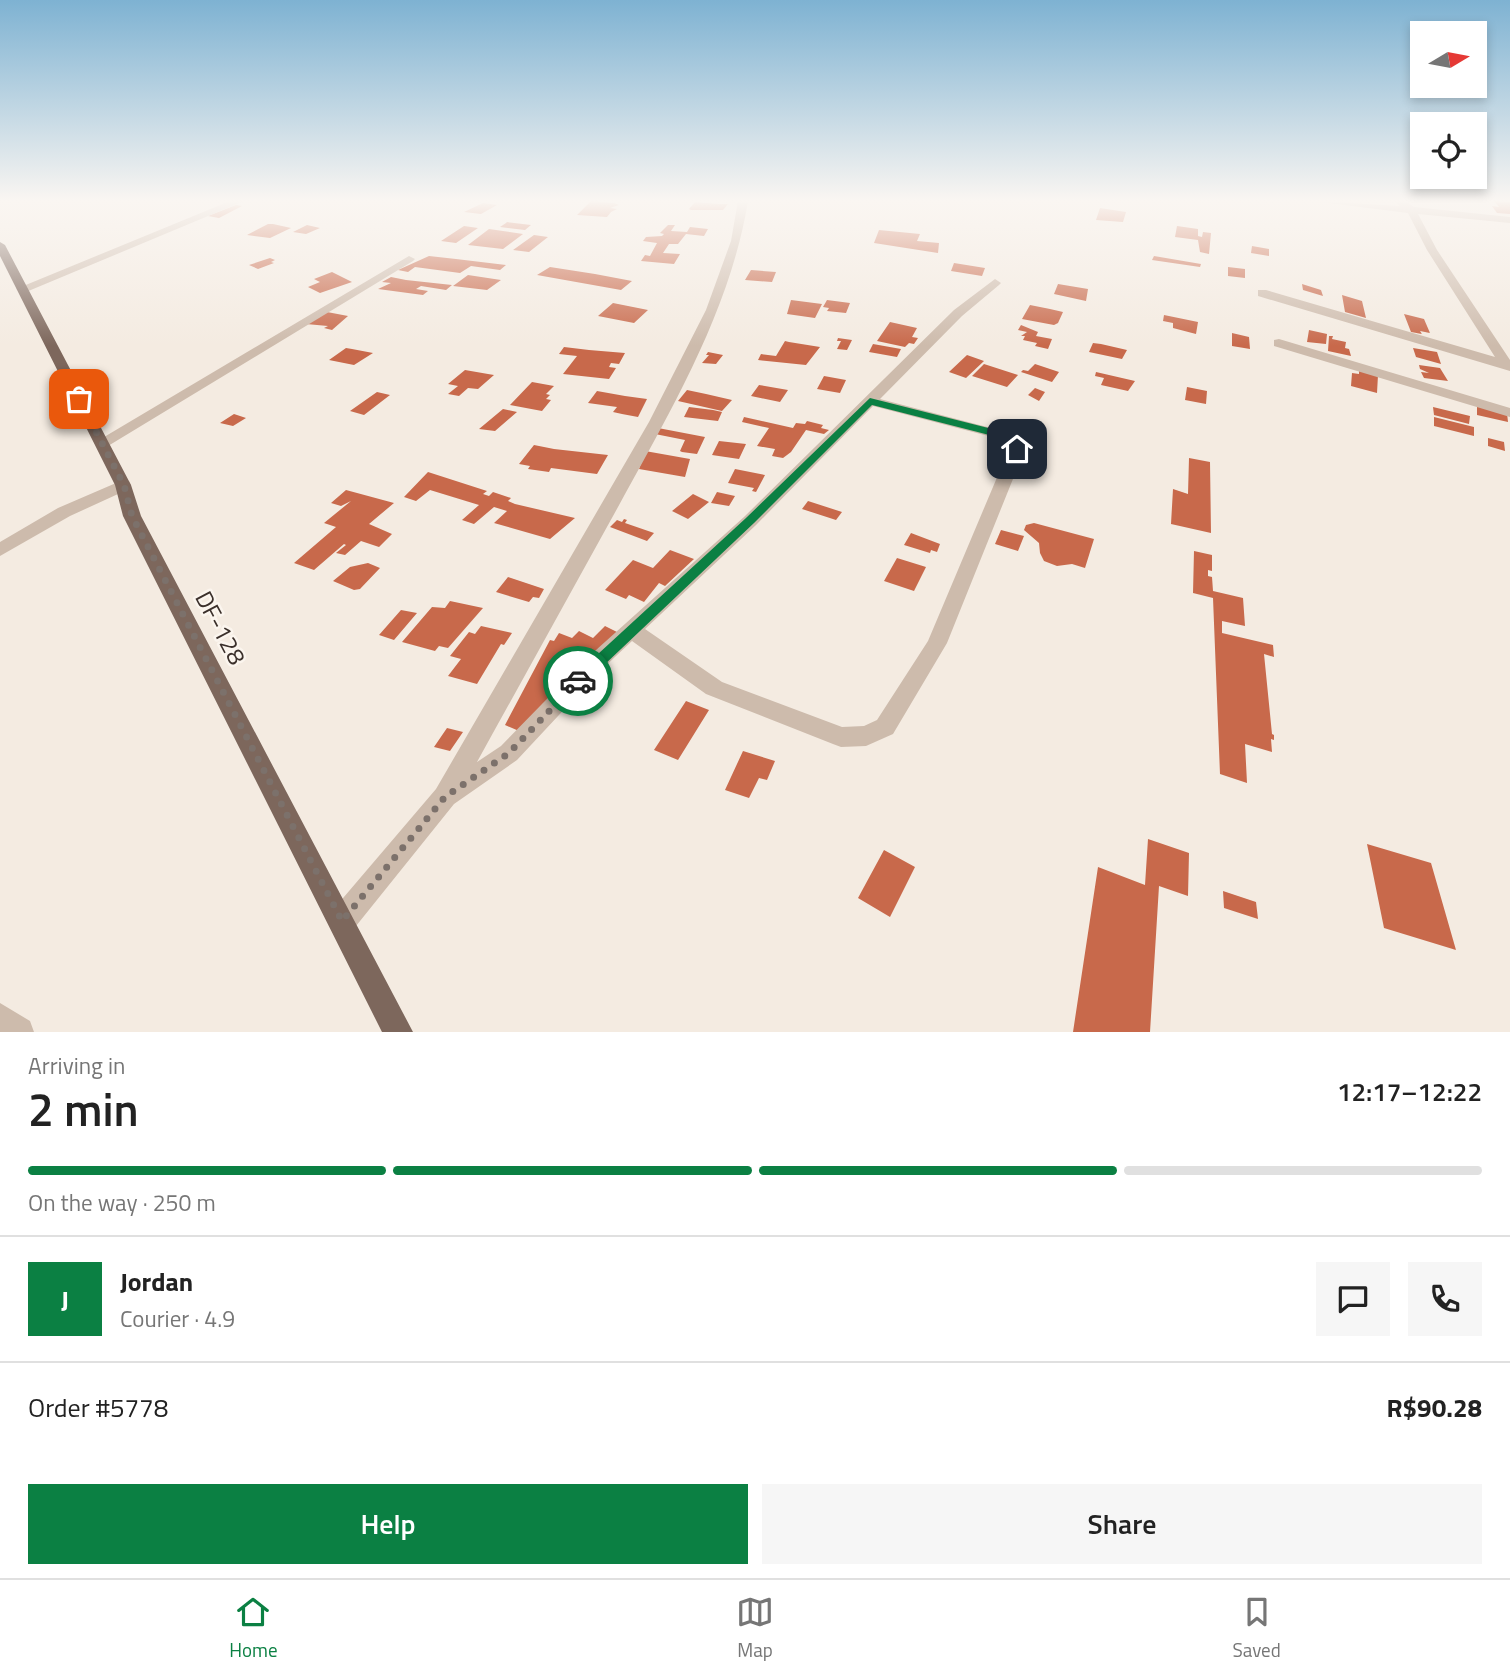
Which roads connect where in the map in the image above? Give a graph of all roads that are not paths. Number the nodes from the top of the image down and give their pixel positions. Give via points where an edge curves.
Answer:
1 (1, 249) edge
2 (120, 249) edge
3 (733, 249) edge
4 (1432, 249) edge
5 (409, 259) dead end
6 (995, 284) dead end
7 (22, 289) junction
8 (1262, 293) dead end
9 (1279, 344) dead end
10 (1508, 368) edge
11 (870, 401) junction
12 (1510, 413) edge
13 (102, 443) junction
14 (124, 485) junction
15 (0, 550) edge
16 (631, 630) junction
17 (445, 797) junction
18 (342, 921) junction
19 (0, 1018) edge
20 (396, 1031) edge
21 (19, 1032) edge

1 - 7 main road, DF-128 / DF-128
2 - 7 street
3 - 17 street via 712,310 657,422
4 - 10 street
5 - 13 street
6 - 11 street via 958,313
7 - 13 main road, DF-128 / DF-128
8 - 10 street
9 - 12 street
11 - 16 street via 750,521
11 - 16 street via 1005,436 1014,440 1017,449 937,643 885,727 866,736 841,737 714,688
13 - 14 main road, DF-128 / DF-128
14 - 15 street via 64,512
14 - 18 main road, DF-128 / DF-128 via 132,516
16 - 17 street via 509,753
17 - 18 street
18 - 20 main road, DF-128 / DF-128
19 - 21 street

